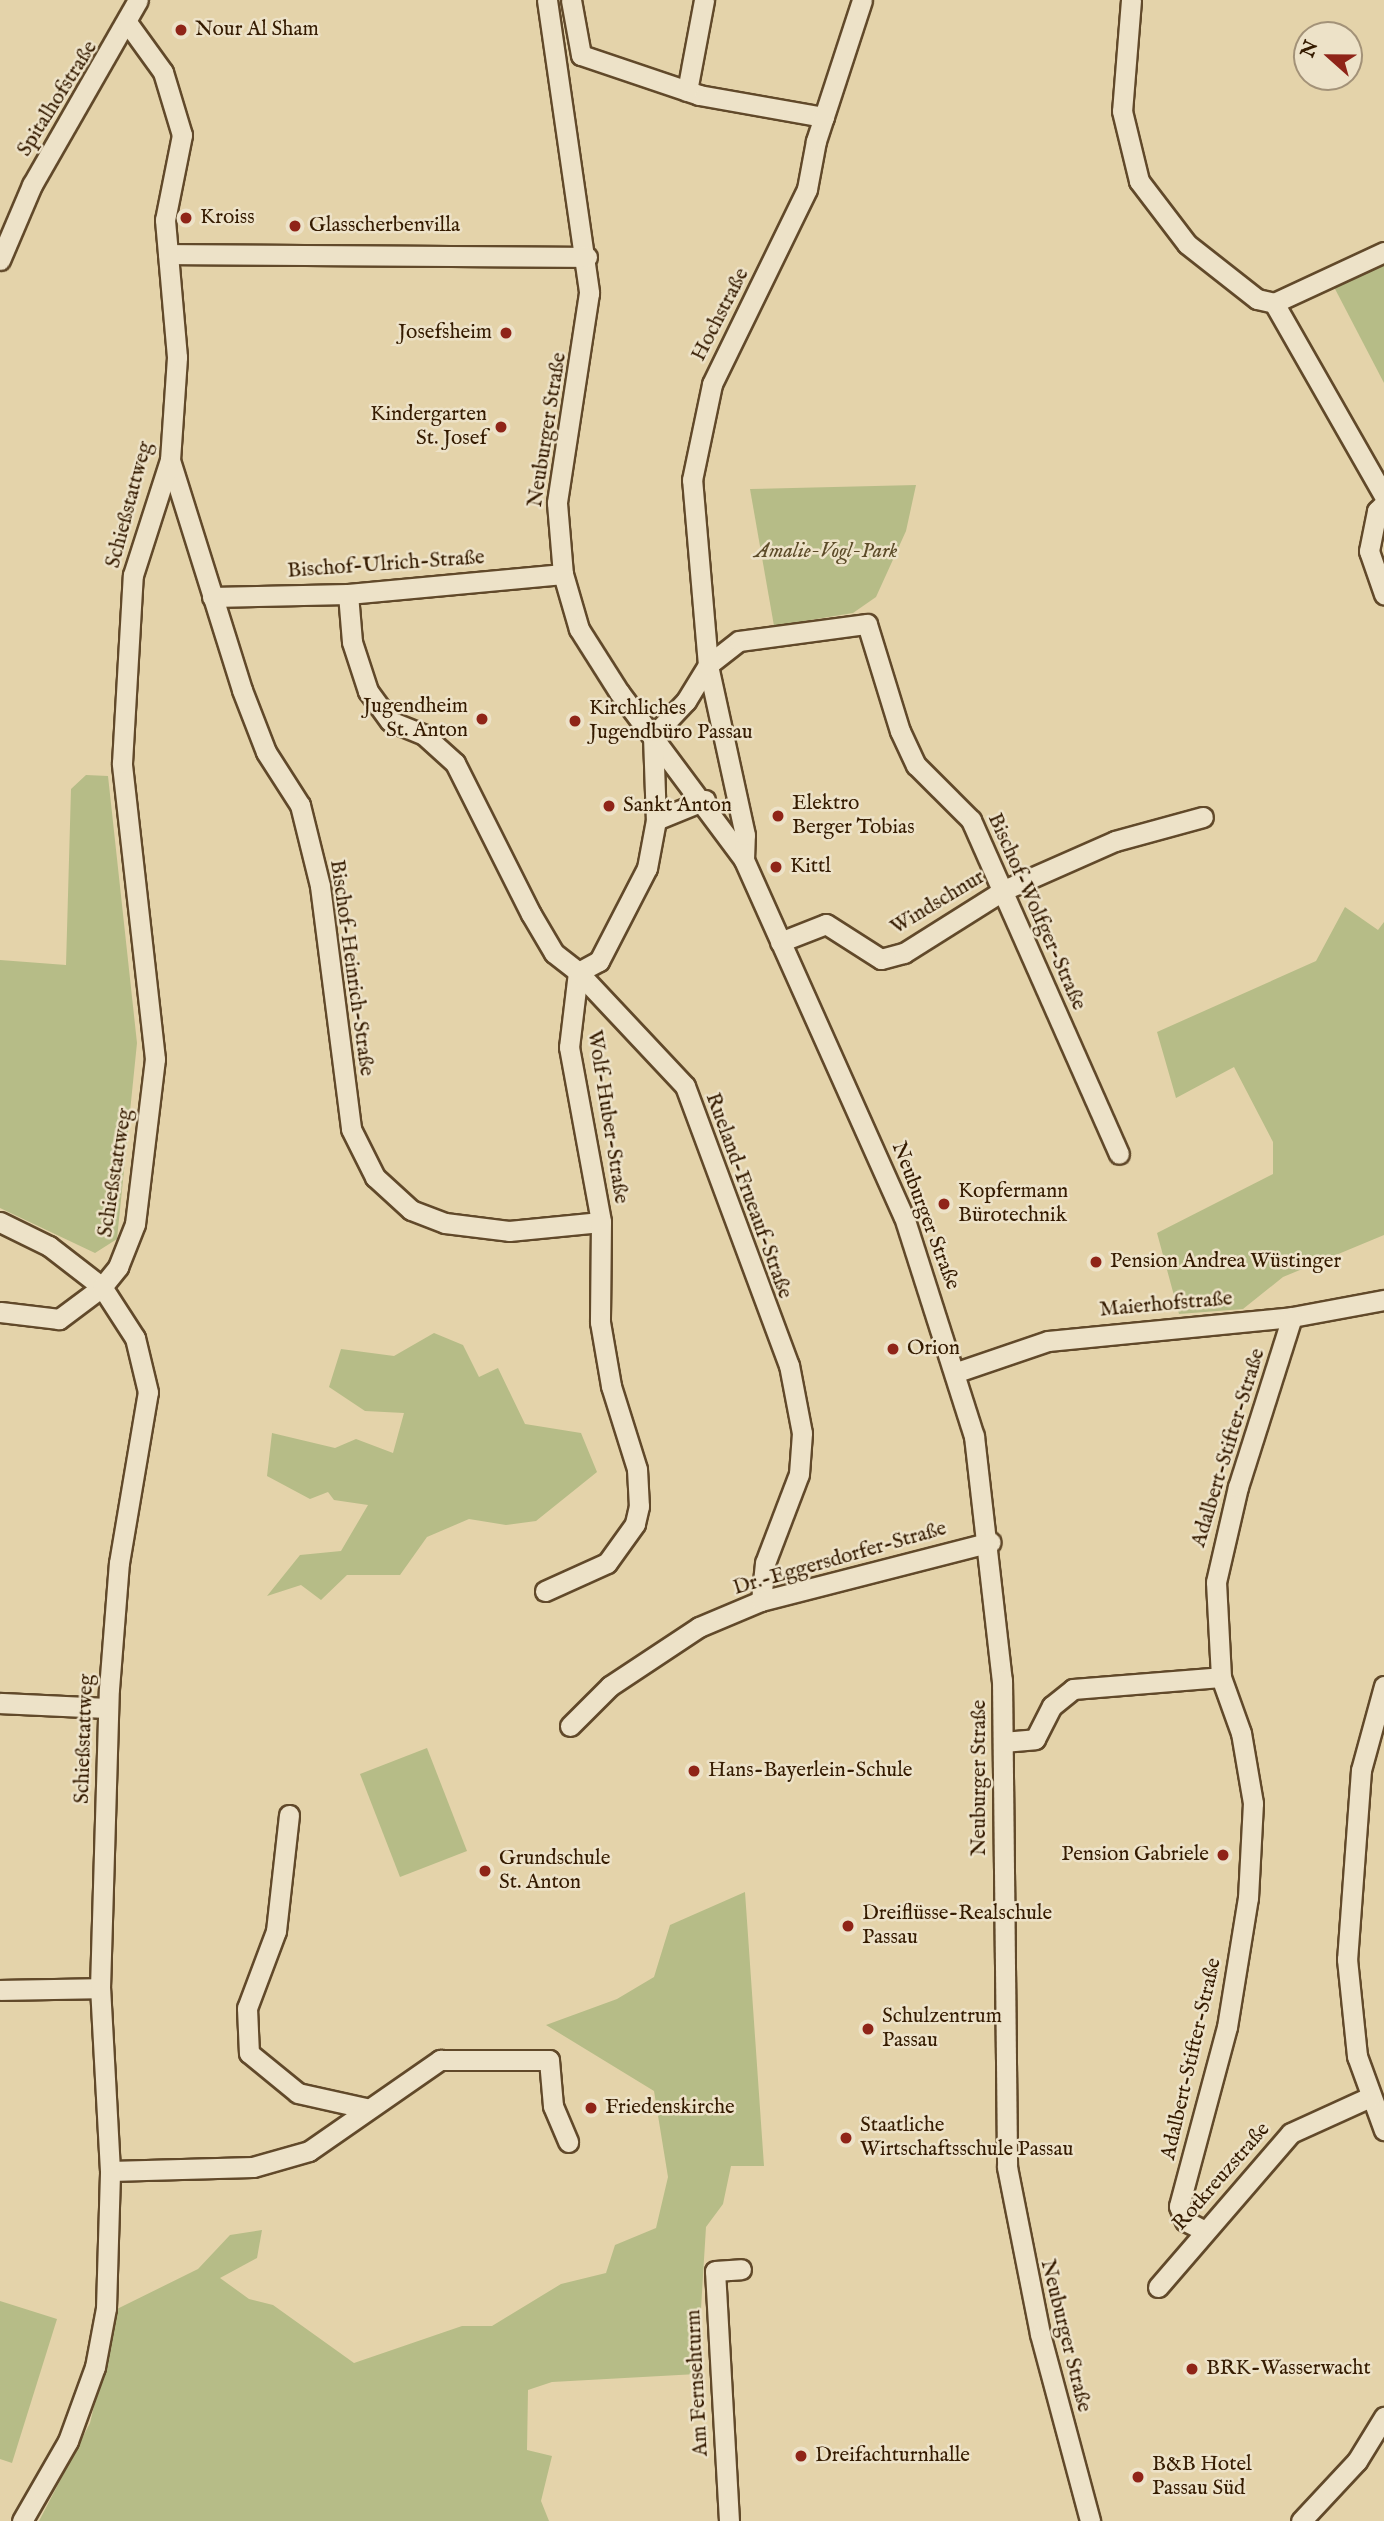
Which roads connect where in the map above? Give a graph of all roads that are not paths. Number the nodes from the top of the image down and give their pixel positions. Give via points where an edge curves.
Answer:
1 (138, 0) edge
2 (547, 0) edge
3 (571, 0) edge
4 (704, 0) edge
5 (862, 0) edge
6 (1131, 0) edge
7 (129, 25) junction
8 (687, 91) junction
9 (824, 117) junction
10 (1384, 253) edge
11 (168, 254) junction
12 (587, 257) junction
13 (0, 260) edge
14 (1274, 303) junction
15 (170, 460) junction
16 (1384, 496) edge
17 (1384, 504) edge
18 (563, 574) junction
19 (348, 594) junction
20 (1384, 594) edge
21 (212, 597) junction
22 (708, 664) junction
23 (653, 736) junction
24 (705, 800) junction
25 (1203, 817) dead end
26 (656, 820) junction
27 (744, 860) junction
28 (1004, 890) junction
29 (780, 942) junction
30 (578, 972) junction
31 (1119, 1154) dead end
32 (0, 1222) edge
33 (601, 1222) junction
34 (102, 1287) junction
35 (1384, 1300) edge
36 (0, 1312) edge
37 (1292, 1317) junction
38 (957, 1372) junction
39 (991, 1542) junction
40 (545, 1591) dead end
41 (761, 1601) junction
42 (1221, 1677) junction
43 (1384, 1686) edge
44 (0, 1703) edge
45 (108, 1708) junction
46 (570, 1726) dead end
47 (1003, 1742) junction
48 (289, 1815) dead end
49 (100, 1988) junction
50 (0, 1990) edge
51 (236, 2017) dead end
52 (249, 2053) junction
53 (1370, 2097) junction
54 (365, 2108) junction
55 (1384, 2130) edge
56 (568, 2142) dead end
57 (110, 2171) junction
58 (1205, 2231) junction
59 (741, 2269) dead end
60 (1158, 2287) dead end
61 (1384, 2417) edge
62 (22, 2521) edge
63 (729, 2521) edge
64 (1090, 2521) edge
65 (1301, 2521) edge

1 - 7 street, Spitalhofstraße
2 - 12 street, Neuburger Straße
3 - 8 street via 581,55
4 - 8 street
5 - 9 street, Hochstraße
6 - 14 street via 1122,111 1139,181 1187,244 1257,299
7 - 11 street, Schießstattweg via 163,72 179,111 182,135 164,220
7 - 13 street, Spitalhofstraße via 32,186
8 - 9 street
9 - 22 street, Hochstraße via 807,189 712,384 700,426 692,536
10 - 14 street
11 - 12 street
11 - 15 street, Schießstattweg via 177,357
12 - 18 street, Neuburger Straße via 584,348 557,503
14 - 16 street
15 - 21 street, Bischof-Heinrich-Straße
15 - 34 street, Schießstattweg via 133,575 122,763 155,1059 135,1224 118,1267
17 - 20 street via 1377,511 1369,551
18 - 19 street, Bischof-Ulrich-Straße
18 - 23 street, Neuburger Straße via 579,629
19 - 21 street, Bischof-Ulrich-Straße
19 - 30 street via 352,642 368,691 390,721 424,735 454,763 554,953
21 - 33 street, Bischof-Heinrich-Straße via 266,752 300,805 320,886 351,1129 375,1177 411,1210 445,1223 509,1231
22 - 23 street via 686,701
22 - 27 street, Hochstraße via 745,835
22 - 28 street, Bischof-Wolfger-Straße via 739,641 867,624 916,765 957,799
23 - 24 street, Neuburger Straße
23 - 26 street
24 - 26 street
24 - 27 street, Neuburger Straße
25 - 28 street, Windschnur via 1115,841
26 - 30 street via 647,868 618,928 599,961
27 - 29 street, Neuburger Straße
28 - 29 street, Windschnur via 904,953 881,959 825,924
28 - 31 street, Bischof-Wolfger-Straße
29 - 38 street, Neuburger Straße via 905,1217
30 - 33 street, Wolf-Huber-Straße via 569,1047
30 - 41 street, Rueland-Frueauf-Straße via 684,1086 789,1365 802,1433 799,1474 765,1563
32 - 34 street via 50,1245
33 - 40 street, Wolf-Huber-Straße via 600,1322 611,1386 636,1469 639,1506 635,1524 607,1563
34 - 36 street via 58,1320
34 - 45 street, Schießstattweg via 135,1338 148,1392 119,1563
35 - 37 street, Maierhofstraße
37 - 38 street, Maierhofstraße via 1048,1341
37 - 42 street, Adalbert-Stifter-Straße via 1220,1552 1214,1609
38 - 39 street, Neuburger Straße
39 - 41 street, Dr.-Eggersdorfer-Straße
39 - 47 street, Neuburger Straße
41 - 46 street, Dr.-Eggersdorfer-Straße via 699,1627 611,1686
42 - 47 street via 1073,1689 1052,1706 1035,1739
42 - 58 street, Adalbert-Stifter-Straße via 1248,1766 1252,1845 1227,2027 1179,2206 1185,2221
43 - 53 street via 1362,1769 1348,1914 1348,2002
44 - 45 street
45 - 49 street, Schießstattweg
47 - 64 street, Neuburger Straße via 1007,2167 1040,2334
48 - 52 street via 276,1931 247,2008
49 - 50 street
49 - 57 street, Schießstattweg
51 - 52 street
52 - 54 street via 298,2093
53 - 55 street
53 - 58 street, Rotkreuzstraße via 1291,2133
54 - 56 street via 440,2060 549,2060 553,2106
54 - 57 street via 309,2151 253,2168
57 - 62 street, Schießstattweg via 106,2308 95,2367 68,2441
58 - 60 street, Rotkreuzstraße
59 - 63 street, Am Fernsehturm via 715,2270
61 - 65 street via 1357,2461

